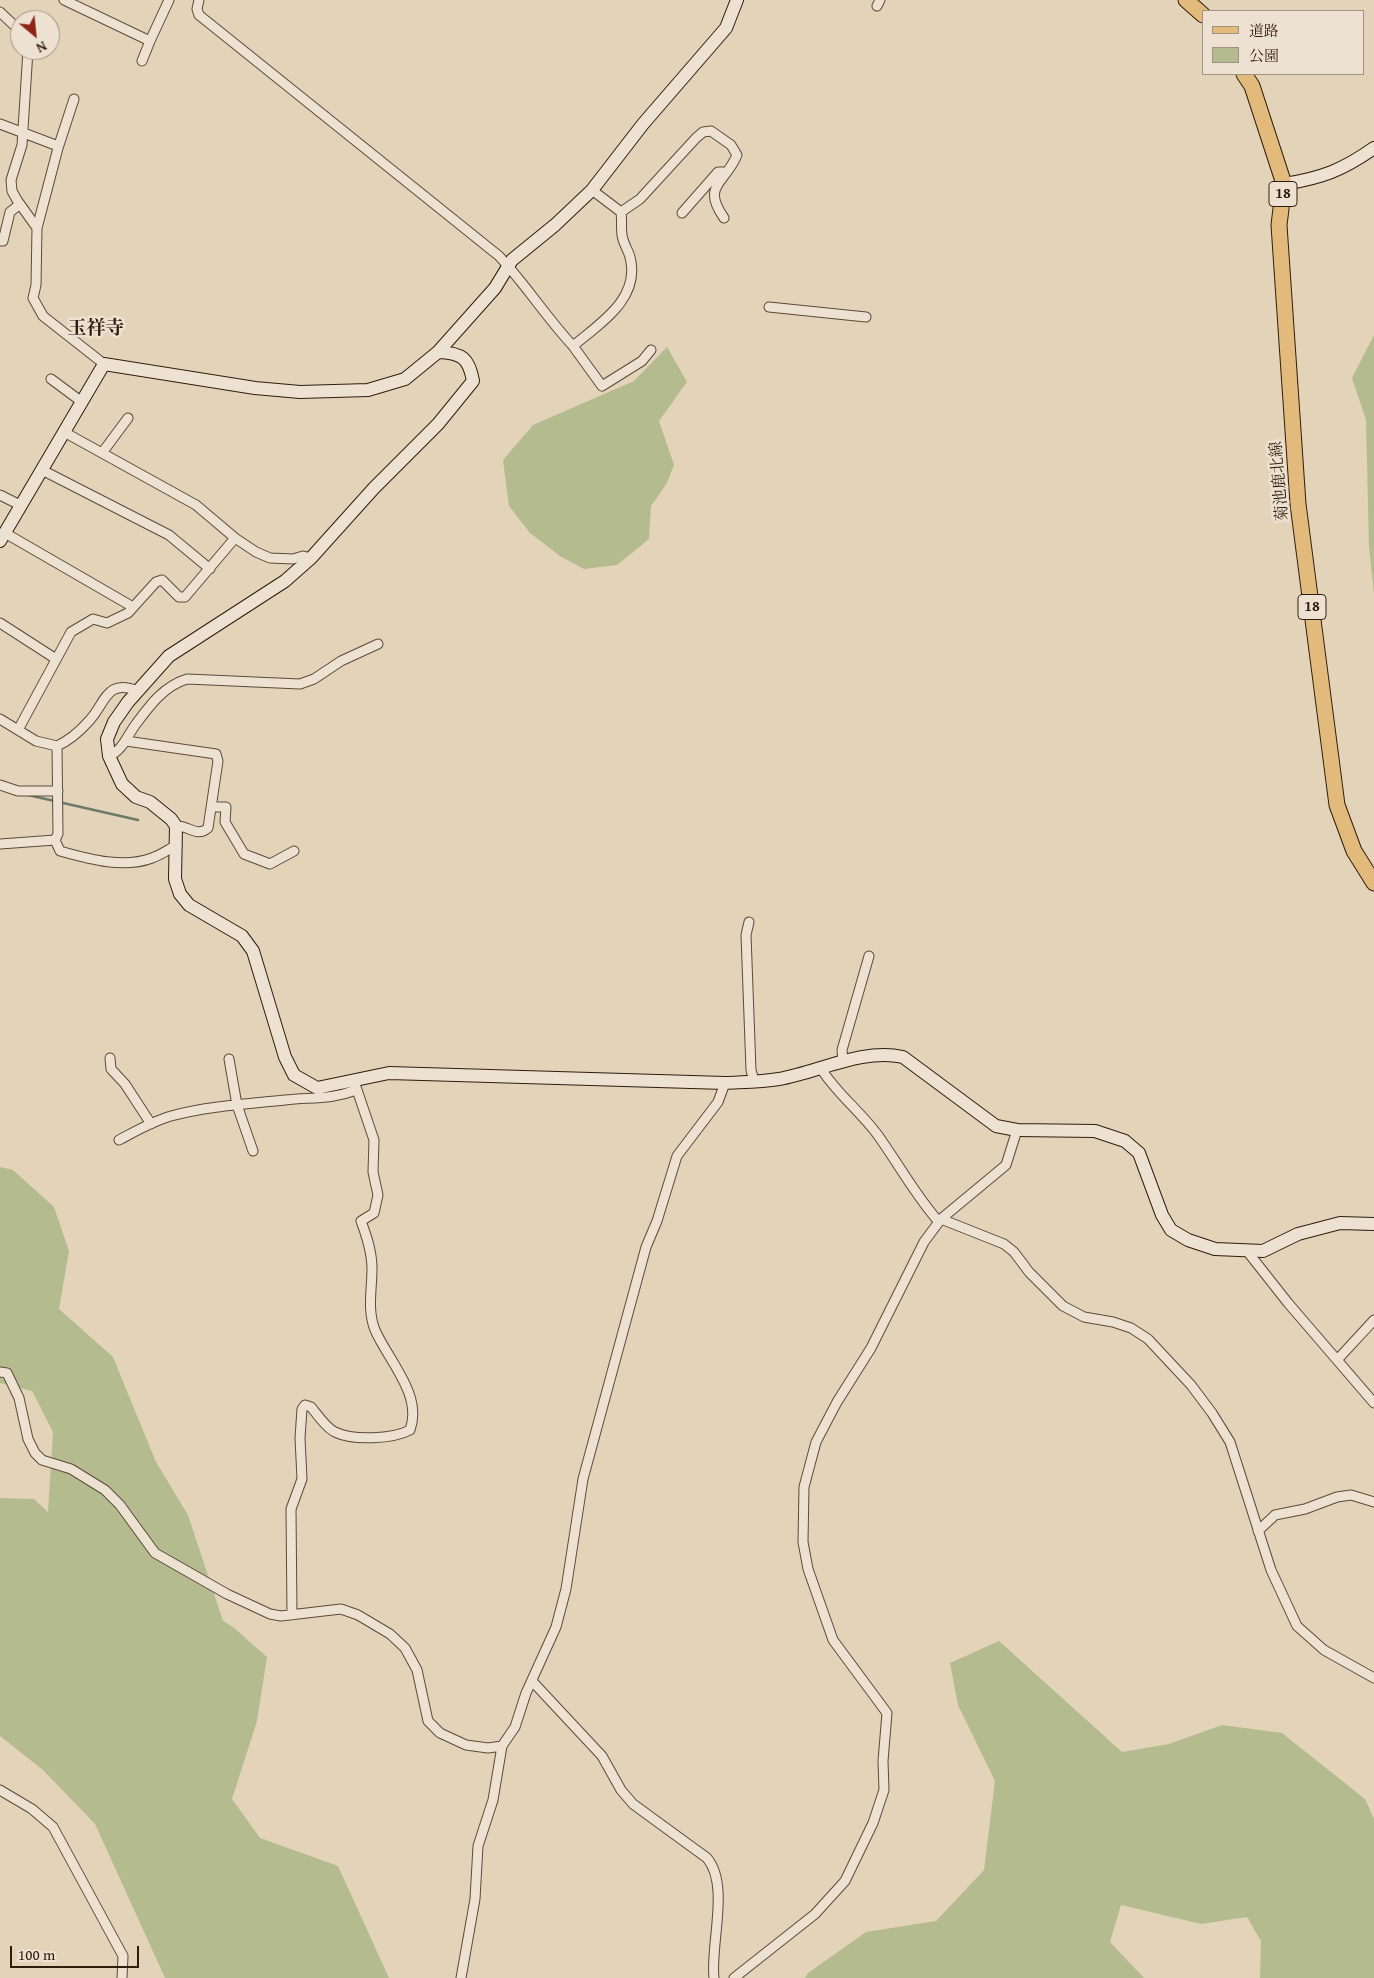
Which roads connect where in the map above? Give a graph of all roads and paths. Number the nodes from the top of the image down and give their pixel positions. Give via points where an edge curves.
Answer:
1 (64, 0) edge
2 (169, 0) edge
3 (199, 0) edge
4 (737, 0) edge
5 (1186, 0) edge
6 (0, 12) edge
7 (1202, 14) edge
8 (10, 22) edge
9 (150, 40) junction
10 (27, 60) edge
11 (142, 61) dead end
12 (1245, 75) edge
13 (74, 99) dead end
14 (0, 124) edge
15 (22, 134) junction
16 (58, 146) junction
17 (1374, 148) edge
18 (726, 172) junction
19 (1284, 184) junction
20 (592, 190) junction
21 (20, 204) junction
22 (622, 212) junction
23 (682, 213) dead end
24 (724, 218) dead end
25 (37, 228) junction
26 (0, 241) edge
27 (507, 265) junction
28 (769, 307) dead end
29 (866, 317) dead end
30 (573, 346) junction
31 (651, 350) dead end
32 (438, 352) junction
33 (104, 364) junction
34 (51, 379) dead end
35 (82, 402) junction
36 (128, 418) dead end
37 (64, 432) junction
38 (102, 453) junction
39 (42, 470) junction
40 (0, 495) edge
41 (20, 506) junction
42 (2, 537) edge
43 (235, 538) junction
44 (311, 558) junction
45 (210, 569) junction
46 (133, 607) junction
47 (0, 623) edge
48 (378, 644) dead end
49 (56, 659) junction
50 (138, 691) junction
51 (0, 719) edge
52 (18, 730) junction
53 (126, 741) junction
54 (57, 746) junction
55 (109, 756) junction
56 (0, 785) edge
57 (58, 791) junction
58 (211, 807) junction
59 (176, 826) junction
60 (55, 840) junction
61 (0, 844) edge
62 (177, 845) junction
63 (294, 851) dead end
64 (1374, 883) edge
65 (749, 922) dead end
66 (869, 956) dead end
67 (110, 1058) dead end
68 (229, 1060) dead end
69 (843, 1062) junction
70 (820, 1067) junction
71 (754, 1082) junction
72 (725, 1083) junction
73 (355, 1086) junction
74 (237, 1105) junction
75 (151, 1124) junction
76 (1017, 1130) junction
77 (119, 1140) dead end
78 (253, 1151) dead end
79 (940, 1221) junction
80 (1374, 1224) edge
81 (1247, 1251) junction
82 (1374, 1320) edge
83 (1338, 1358) junction
84 (0, 1372) edge
85 (1374, 1403) edge
86 (1374, 1502) edge
87 (1258, 1532) junction
88 (292, 1615) junction
89 (1374, 1678) edge
90 (532, 1681) junction
91 (502, 1746) junction
92 (0, 1790) edge
93 (122, 1978) edge
94 (460, 1978) edge
95 (714, 1978) edge
96 (734, 1978) edge

1 - 9 street
2 - 9 street
3 - 27 street via 199,15
4 - 20 street via 726,28 643,124
5 - 7 main road
6 - 8 street
9 - 11 street
10 - 15 street
12 - 19 main road, 菊池鹿北線 / 18 via 1252,86
13 - 16 street
14 - 15 street
15 - 16 street
15 - 21 street via 22,146 11,180 12,191
16 - 25 street
17 - 19 street via 1347,167 1311,180
18 - 22 street via 737,154 721,137 711,131 703,132 640,199
18 - 23 street via 718,172
18 - 24 street via 714,192 713,203
19 - 64 main road, 菊池鹿北線 / 18 via 1279,225 1298,504 1337,805 1354,851
20 - 22 street
20 - 27 street via 555,226
21 - 25 street
21 - 26 street via 10,212 3,241
22 - 30 street via 622,234 630,258 631,275 622,301 617,310
25 - 33 street via 35,303 43,316
27 - 30 street
27 - 32 street via 495,288
28 - 29 street
30 - 31 street via 602,386 642,361
32 - 33 street via 405,379 368,390 344,391 255,388
32 - 44 street via 452,352 464,358 473,382 458,402
33 - 35 street
34 - 35 street
35 - 37 street
36 - 38 street
37 - 38 street
37 - 39 street
38 - 43 street via 196,505
39 - 41 street
39 - 45 street via 170,535
40 - 41 street
41 - 42 street
42 - 46 street
43 - 44 street via 270,558
43 - 45 street
44 - 50 street via 285,581 169,656
45 - 46 street via 185,597 179,597 162,580 156,582
46 - 49 street via 108,623 93,619 71,632
47 - 49 street
48 - 53 street via 300,684 187,679 174,683 163,692
49 - 52 street
50 - 54 street via 121,687 110,691 90,722
50 - 55 street via 114,722 108,739
51 - 52 street
52 - 54 street via 36,741
53 - 55 street via 118,752
53 - 58 street via 216,754 218,761
54 - 57 street
55 - 59 street via 122,784 136,797 150,802
56 - 57 street via 18,791
57 - 60 street via 58,834
58 - 59 street via 205,830 196,832
58 - 63 street via 226,808 225,822 244,854 270,864
59 - 62 street
60 - 61 street
60 - 62 street via 60,851 114,863 154,858
62 - 73 street via 175,879 180,894 189,905 242,936 253,951 285,1057 294,1075 318,1088
65 - 71 street via 746,940
66 - 69 street via 842,1050
67 - 75 street via 111,1069
68 - 74 street
69 - 70 street
69 - 76 street via 891,1054 903,1057 996,1126
70 - 71 street via 780,1079
70 - 79 street via 827,1080 876,1133 920,1199
71 - 72 street
72 - 73 street via 389,1073 368,1075
72 - 90 street via 718,1102 677,1156 646,1247 583,1479 564,1598 556,1627
73 - 74 street via 323,1099
73 - 88 street via 374,1140 373,1172 378,1194 374,1213 361,1221 371,1251 372,1321 410,1394 414,1420 410,1430 398,1437 361,1437 334,1432 311,1407 302,1409 302,1479 291,1509
74 - 75 street via 172,1116
74 - 78 street
75 - 77 street
76 - 79 street via 1006,1165
76 - 81 street via 1094,1131 1125,1141 1139,1153 1162,1215 1171,1230 1188,1240 1216,1249
79 - 87 street via 1004,1244 1063,1306 1084,1317 1131,1328 1148,1339 1191,1385 1230,1442
79 - 96 street via 924,1242 871,1348 816,1442 804,1487 803,1542 808,1568 833,1640 887,1713 884,1790 873,1823 845,1881 815,1914
80 - 81 street via 1340,1223 1298,1234 1263,1251
81 - 83 street
82 - 83 street
83 - 85 street
84 - 88 street via 7,1373 19,1398 28,1439 42,1460 71,1469 105,1490 155,1553 172,1565 270,1614
86 - 87 street via 1351,1495 1336,1497 1305,1509 1275,1515
87 - 89 street via 1270,1570 1297,1626 1324,1650
88 - 91 street via 342,1609 390,1634 404,1648 417,1670 428,1721 440,1733 466,1745
90 - 91 street via 515,1727
90 - 95 street via 602,1756 633,1804 714,1866 717,1926
91 - 94 street via 493,1800 478,1846 475,1899
92 - 93 street via 32,1809 53,1827 123,1956

